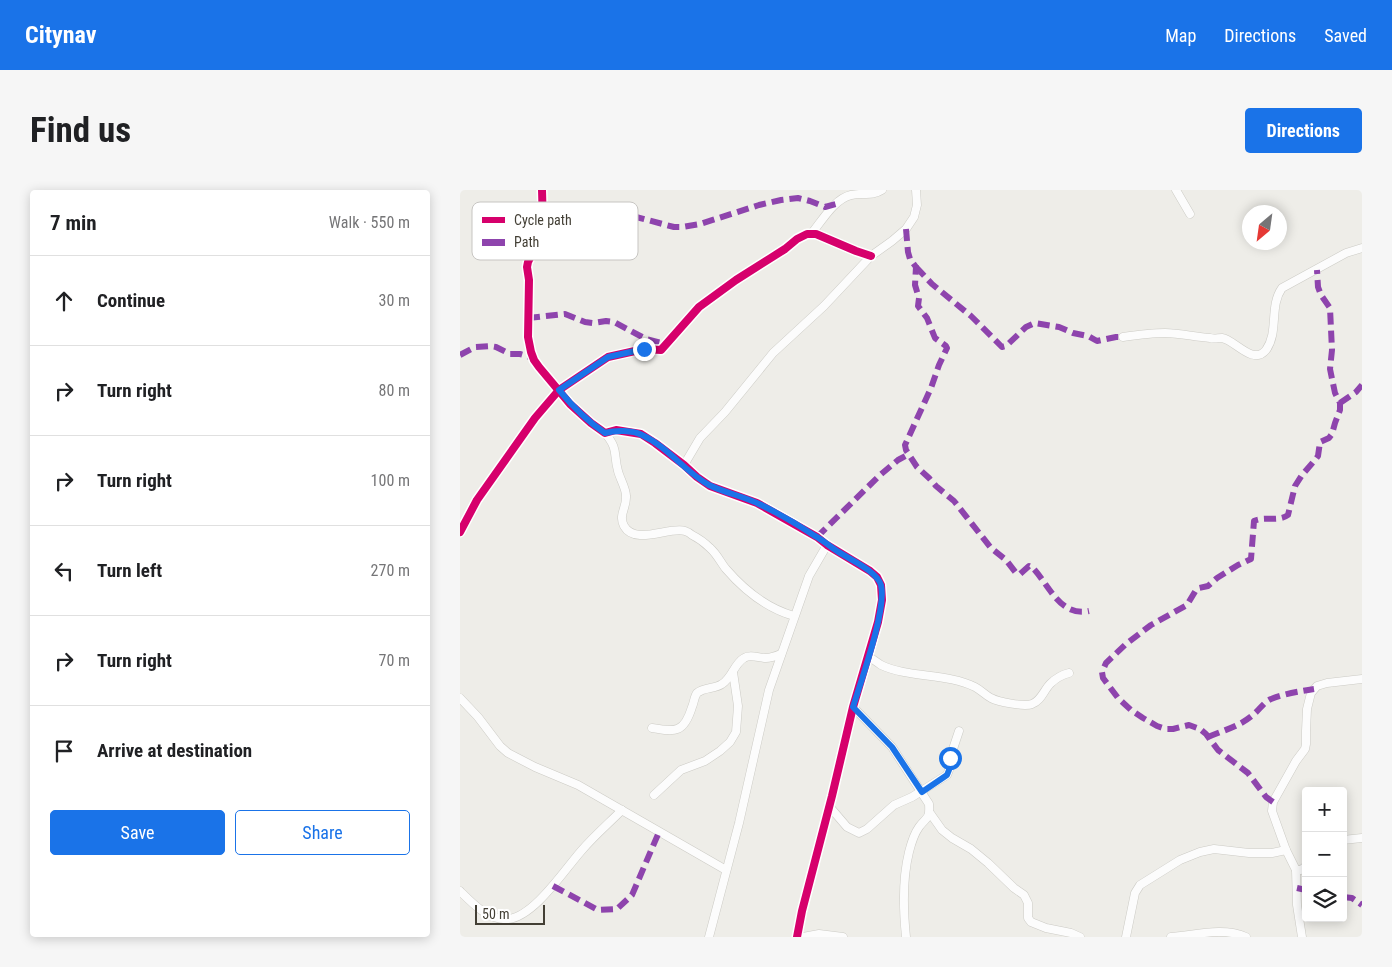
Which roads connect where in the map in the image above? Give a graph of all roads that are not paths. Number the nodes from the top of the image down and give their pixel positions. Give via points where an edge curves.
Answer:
1 (882, 190) edge
2 (916, 190) edge
3 (1176, 190) edge
4 (1190, 214) dead end
5 (811, 234) junction
6 (1362, 248) edge
7 (871, 256) junction
8 (529, 260) edge
9 (1123, 337) dead end
10 (559, 390) junction
11 (605, 433) junction
12 (684, 466) junction
13 (460, 532) edge
14 (827, 545) junction
15 (794, 616) junction
16 (781, 654) junction
17 (868, 656) junction
18 (733, 672) junction
19 (1069, 673) dead end
20 (1362, 679) edge
21 (460, 698) edge
22 (853, 707) junction
23 (652, 728) dead end
24 (959, 731) dead end
25 (922, 792) junction
26 (654, 795) dead end
27 (829, 806) junction
28 (622, 810) junction
29 (930, 813) junction
30 (1362, 838) edge
31 (1347, 840) edge
32 (1286, 850) junction
33 (1302, 869) edge
34 (726, 870) junction
35 (1296, 870) junction
36 (460, 891) edge
37 (708, 937) edge
38 (797, 937) edge
39 (803, 937) edge
40 (843, 937) edge
41 (906, 937) edge
42 (1080, 937) edge
43 (1126, 937) edge
44 (1171, 937) edge
45 (1246, 937) edge
46 (1302, 937) edge

1 - 5 street via 873,195 852,194 842,199
2 - 7 street via 914,217 892,241
3 - 4 street
5 - 7 street
5 - 10 street via 797,239 712,296 661,350 644,349 608,357
6 - 9 street via 1282,288 1277,295 1271,341 1259,355 1223,338 1165,333
7 - 12 street via 774,353 700,438
8 - 10 street via 528,337 534,360
10 - 11 street via 590,423
10 - 13 street via 482,492
11 - 12 street via 616,430 641,434
11 - 15 street via 616,451 618,470 626,492 622,519 627,529 642,535 684,531 711,548 754,596 780,612
12 - 14 street via 710,486 758,503
14 - 15 street via 809,576
14 - 17 street via 870,571 881,585 882,600
15 - 16 street
16 - 18 street via 768,658 748,656 737,664
16 - 34 street via 769,690
17 - 19 street via 882,665 952,679 975,686 991,698 1027,705 1038,700 1061,675
17 - 22 street
18 - 23 street via 721,685 696,695 682,727 666,731
18 - 26 street via 738,706 736,732 730,742 705,761 681,770
20 - 32 street via 1327,683 1311,692 1305,749 1273,802 1272,811
21 - 28 street via 508,753 578,785
22 - 25 street via 892,747
22 - 27 street
24 - 25 street via 947,775
25 - 27 street via 894,806 859,833 847,827
25 - 29 street
27 - 38 street
28 - 34 street
28 - 36 street via 582,849 552,886 519,916 503,919 487,914
29 - 41 street via 919,826 906,866 903,903
29 - 42 street via 942,830 988,863 1024,895 1031,922
30 - 31 street
32 - 35 street
32 - 43 street via 1249,853 1214,849 1180,860 1140,886 1135,893
33 - 35 street
34 - 37 street
35 - 46 street
39 - 40 street via 820,934
44 - 45 street via 1227,932

